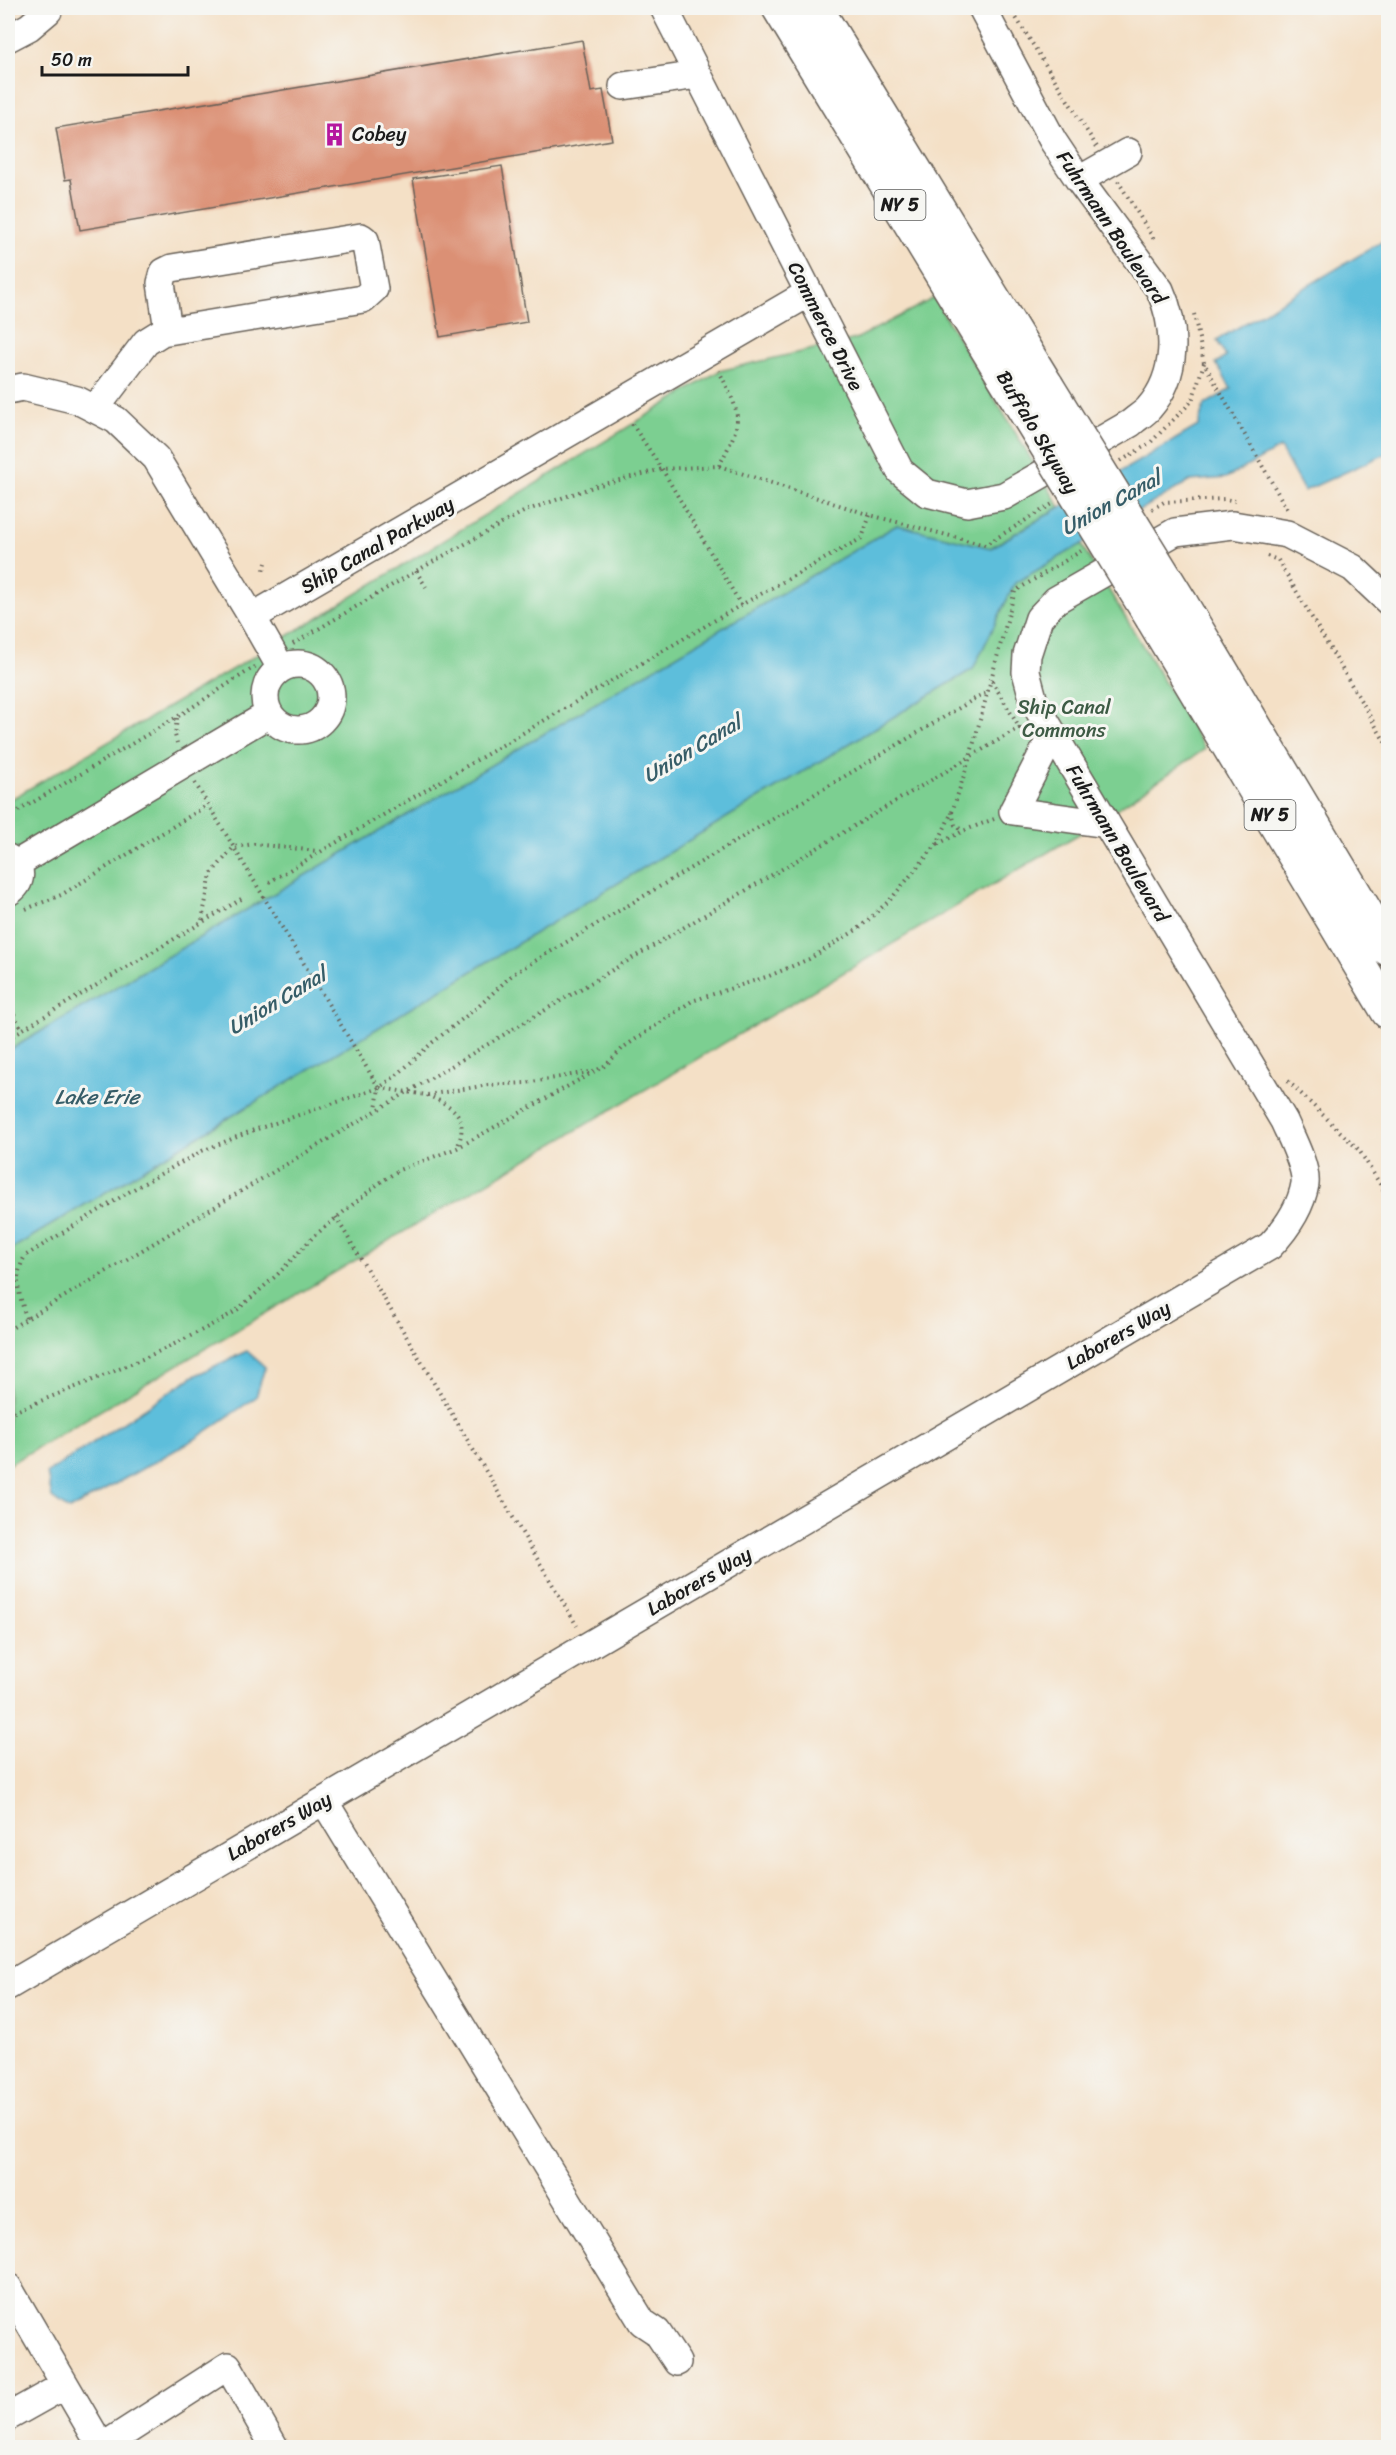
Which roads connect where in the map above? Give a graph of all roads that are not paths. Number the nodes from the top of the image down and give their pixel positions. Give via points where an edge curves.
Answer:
1 (47, 8) edge
2 (664, 8) edge
3 (779, 8) edge
4 (816, 8) edge
5 (982, 8) edge
6 (8, 38) edge
7 (698, 75) junction
8 (623, 86) dead end
9 (1117, 157) road end
10 (1079, 180) junction
11 (809, 294) junction
12 (168, 330) junction
13 (8, 390) edge
14 (95, 409) junction
15 (1075, 455) joint
16 (1389, 601) edge
17 (252, 617) junction
18 (277, 662) junction
19 (269, 714) junction
20 (1053, 734) junction
21 (1107, 824) junction
22 (12, 861) edge
23 (12, 900) edge
24 (1389, 949) edge
25 (1389, 1011) edge
26 (1284, 1121) joint
27 (324, 1801) junction
28 (8, 1986) edge
29 (8, 2287) edge
30 (677, 2362) dead end
31 (65, 2385) junction
32 (8, 2417) edge
33 (102, 2447) edge
34 (275, 2448) edge

1 - 6 street via 29,27
2 - 7 street, Commerce Drive
3 - 25 highway, Buffalo Skyway / NY 5, bridge
4 - 24 highway, Buffalo Skyway / NY 5, bridge
5 - 10 street, Fuhrmann Boulevard via 1053,141
7 - 8 street
7 - 11 street, Commerce Drive
9 - 10 street
10 - 15 street, Fuhrmann Boulevard via 1160,290 1173,330 1165,380 1149,408 1131,423
11 - 15 street, Commerce Drive via 900,471 927,493 967,503 1004,496
11 - 17 street, Ship Canal Parkway
12 - 12 street via 363,299 374,289 365,240 361,237 172,268 164,272 161,283
12 - 14 street via 146,342
13 - 14 street via 22,387 77,400
14 - 17 street via 116,420 156,458
16 - 20 street, Fuhrmann Boulevard via 1353,568 1287,534 1233,525 1175,532 1056,600 1039,618 1027,655 1026,672 1034,702
17 - 18 street
18 - 19 street via 265,694
18 - 19 street via 300,664 333,675 331,699 323,718 315,725 295,730
19 - 22 street
20 - 21 street, Fuhrmann Boulevard
20 - 21 street via 1013,811
21 - 26 street, Fuhrmann Boulevard
22 - 23 street via 19,869
26 - 27 street, Laborers Way via 1305,1183 1296,1211 1270,1246
27 - 28 street, Laborers Way
27 - 30 street via 642,2322 657,2332
29 - 31 street
31 - 32 street
31 - 33 street
33 - 34 street via 228,2366

